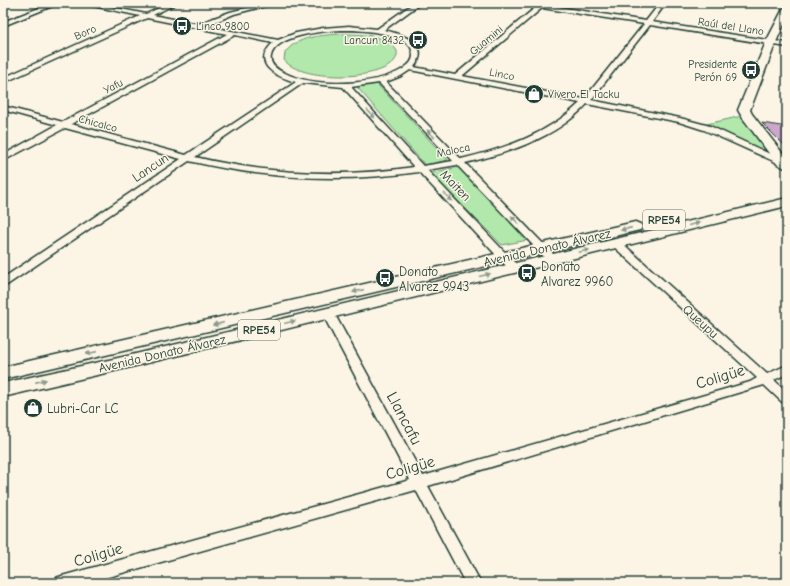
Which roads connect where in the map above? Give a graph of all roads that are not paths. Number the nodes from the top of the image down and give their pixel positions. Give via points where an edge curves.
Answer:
1 (57, 3) edge
2 (82, 3) edge
3 (175, 3) edge
4 (274, 3) edge
5 (418, 3) edge
6 (524, 3) edge
7 (663, 3) edge
8 (543, 4) edge
9 (787, 8) edge
10 (147, 16) junction
11 (649, 23) junction
12 (3, 24) edge
13 (199, 26) junction
14 (378, 31) junction
15 (234, 33) junction
16 (278, 42) junction
17 (771, 42) junction
18 (787, 45) edge
19 (410, 68) junction
20 (458, 76) junction
21 (380, 80) junction
22 (3, 81) edge
23 (302, 81) junction
24 (345, 85) junction
25 (586, 101) junction
26 (3, 108) edge
27 (64, 125) junction
28 (3, 158) edge
29 (186, 159) junction
30 (458, 162) junction
31 (784, 163) edge
32 (421, 169) junction
33 (787, 191) edge
34 (787, 202) edge
35 (616, 243) junction
36 (547, 254) junction
37 (510, 262) junction
38 (6, 280) edge
39 (328, 313) junction
40 (787, 369) edge
41 (3, 373) edge
42 (765, 379) junction
43 (3, 390) edge
44 (787, 399) edge
45 (420, 483) junction
46 (62, 583) edge
47 (473, 583) edge

1 - 12 street
2 - 10 street
3 - 10 street, Boro
4 - 13 street via 232,13
5 - 14 street
6 - 8 street, Raúl del Llano
7 - 11 street, Maloca
8 - 11 street, Raúl del Llano
8 - 20 street, Guamini
9 - 17 main road
10 - 13 street
10 - 22 street, Boro
11 - 17 street, Raúl del Llano
11 - 25 street, Maloca
13 - 15 street
14 - 16 street via 354,28 323,29 305,32
14 - 19 street via 402,38 416,49 415,62
15 - 16 street
15 - 27 street, Yafu
16 - 23 street via 270,49 267,56 268,64 286,77
17 - 18 street, Raúl del Llano
17 - 31 main road via 744,110
19 - 20 street, Linco
19 - 21 street
20 - 25 street, Linco
21 - 24 street
30 -> 21 street, Maiten
23 - 24 street
23 - 29 street, Lancun
24 -> 32 street, Maiten
25 - 30 street, Maloca via 564,119 526,141 498,152
25 - 31 street, Linco via 707,128
26 - 27 street, Chicalco
27 - 28 street, Yafu
27 - 29 street, Chicalco
29 - 32 street, Maloca via 258,172 315,176 380,174
29 - 38 street, Lancun
30 - 32 street, Maloca
36 -> 30 street, Maiten
32 -> 37 street, Maiten
33 -> 36 main road, Avenida Donato Álvarez / RPE54
35 -> 34 main road, Avenida Donato Álvarez / RPE54
36 -> 35 main road, Avenida Donato Álvarez / RPE54
35 - 42 street, Queupu
36 - 37 main road, Avenida Donato Álvarez / RPE54
39 -> 37 main road, Avenida Donato Álvarez / RPE54
37 -> 41 main road, Avenida Donato Álvarez / RPE54
43 -> 39 main road, Avenida Donato Álvarez / RPE54
39 - 45 street, Llancafu
40 - 42 street, Coligüe
42 - 44 street, Queupu
42 - 45 street, Coligüe via 746,387
45 - 46 street, Coligüe
45 - 47 street, Llancafu

